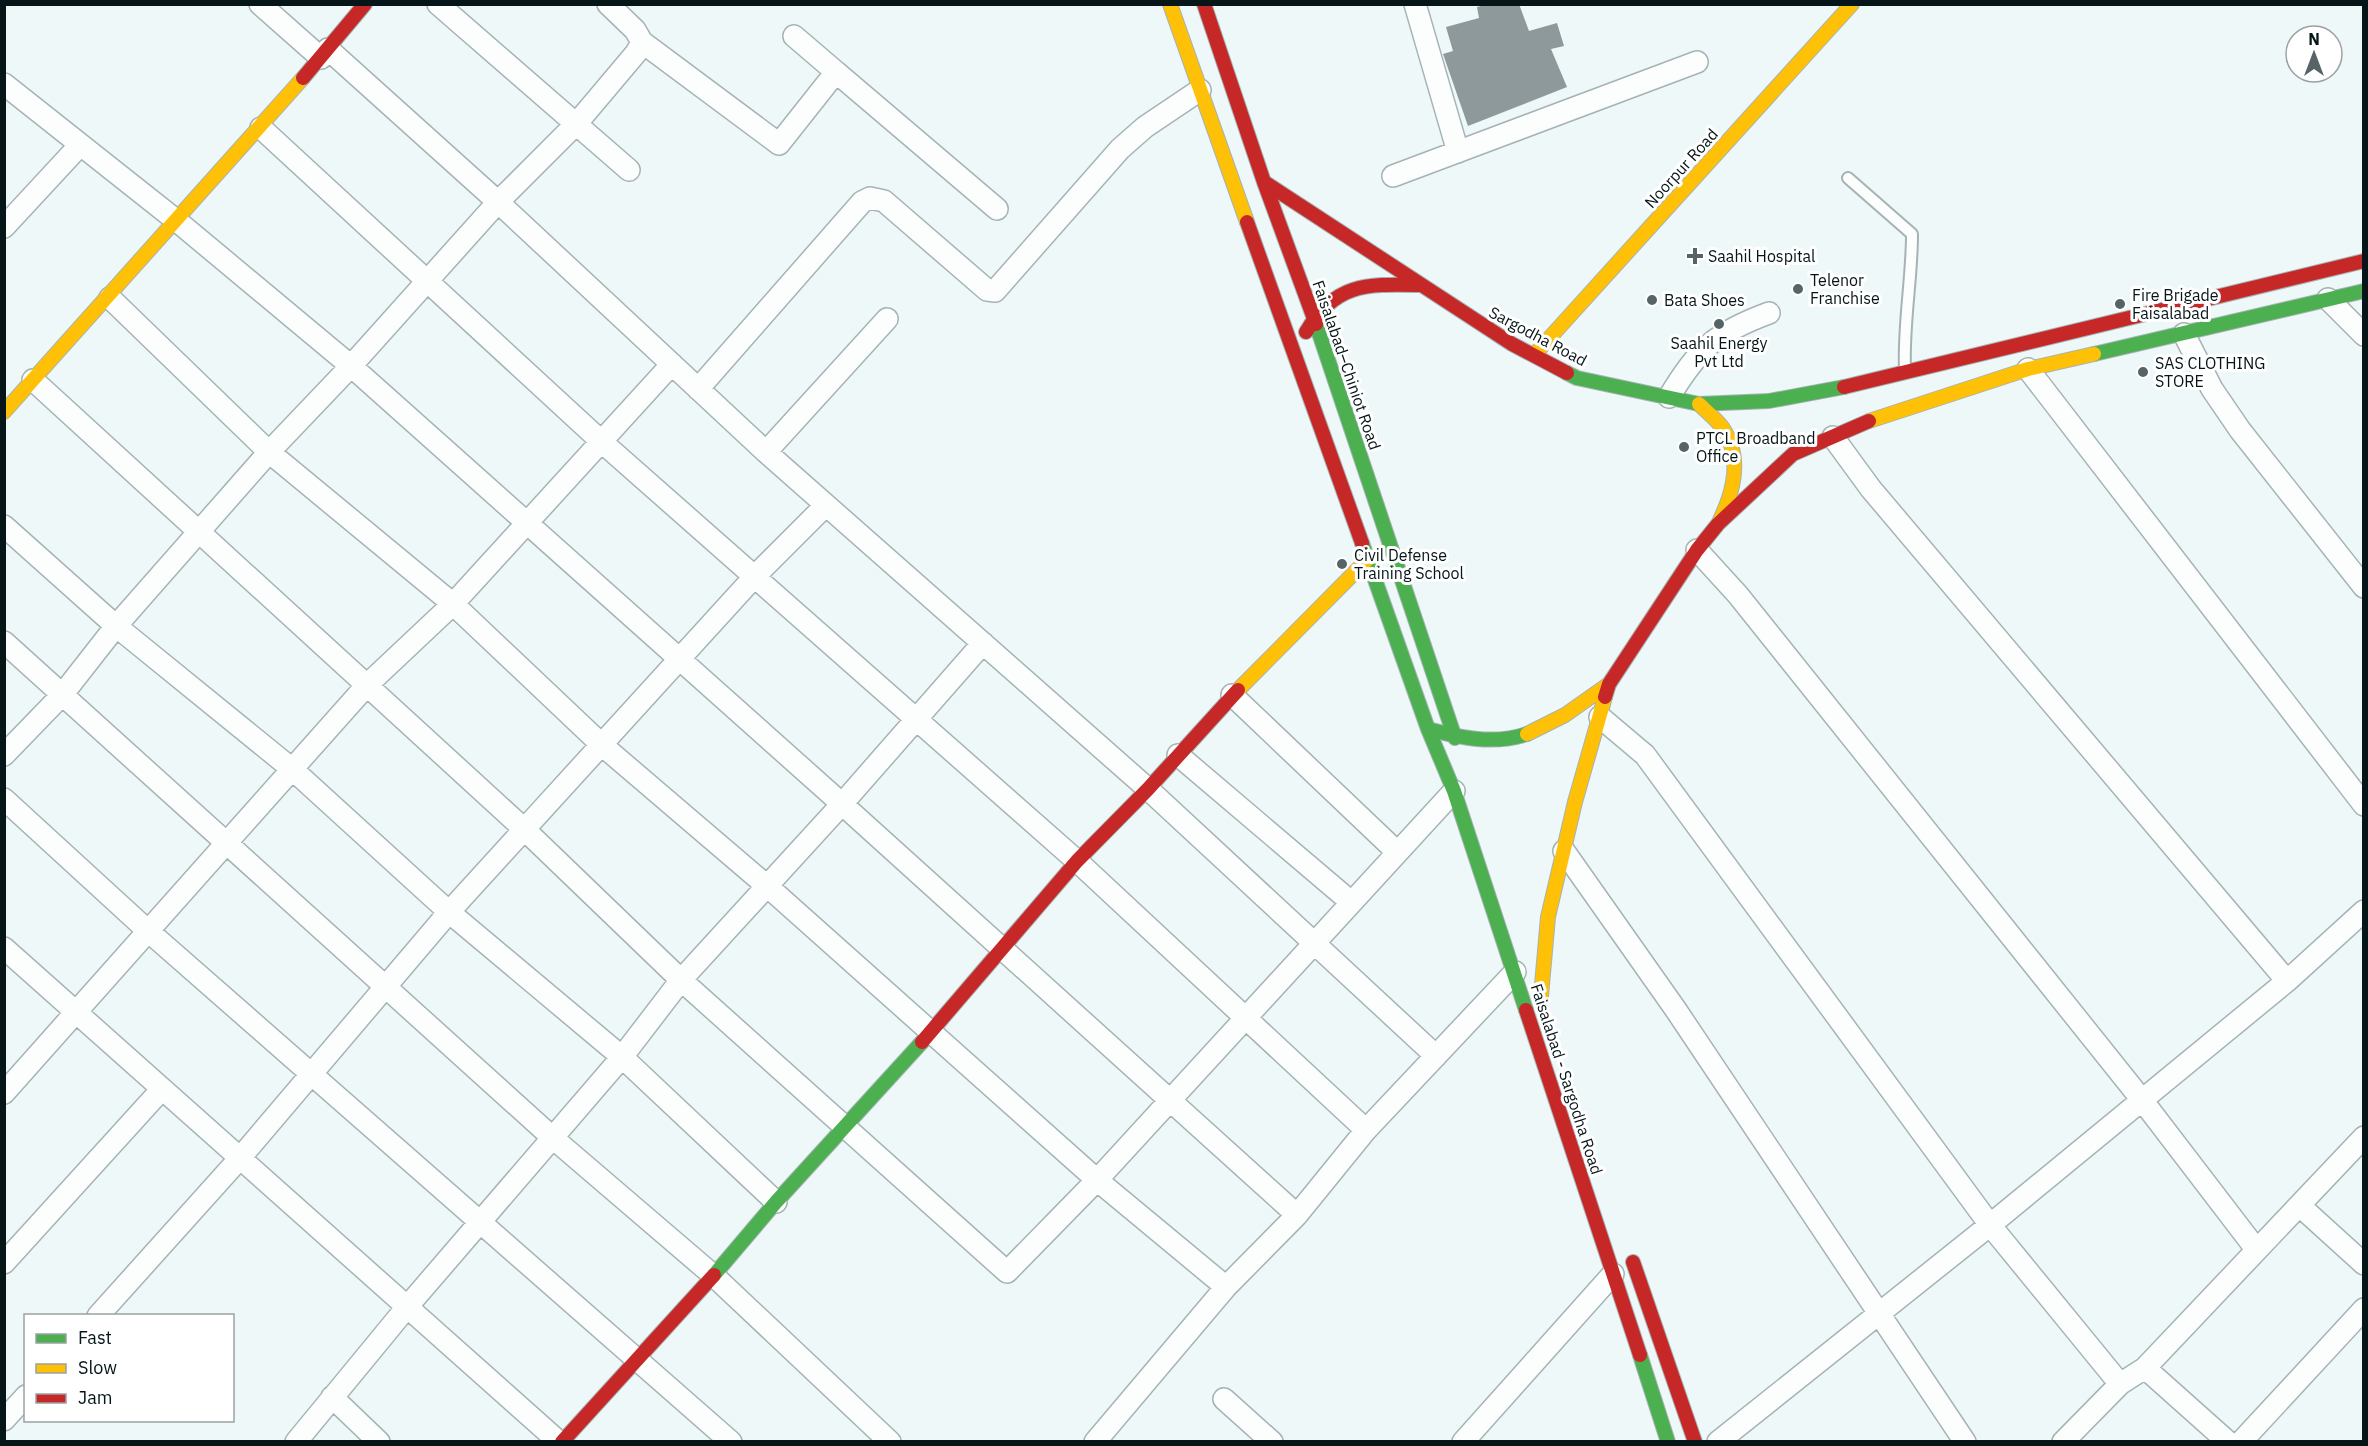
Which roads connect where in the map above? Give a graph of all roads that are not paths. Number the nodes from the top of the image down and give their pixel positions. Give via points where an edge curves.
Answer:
1 (260, 4) edge
2 (365, 4) edge
3 (438, 4) edge
4 (608, 4) edge
5 (1170, 4) edge
6 (1204, 4) edge
7 (1415, 4) edge
8 (1852, 4) edge
9 (794, 36) dead end
10 (642, 42) junction
11 (324, 53) junction
12 (1697, 62) dead end
13 (836, 72) junction
14 (1200, 90) junction
15 (8, 95) edge
16 (577, 123) junction
17 (261, 128) junction
18 (80, 145) junction
19 (1458, 152) junction
20 (629, 170) dead end
21 (1393, 176) dead end
22 (1848, 178) dead end
23 (1264, 182) junction
24 (498, 202) junction
25 (997, 209) dead end
26 (177, 221) junction
27 (4, 227) edge
28 (2364, 261) edge
29 (428, 281) junction
30 (1418, 285) junction
31 (2364, 291) edge
32 (110, 298) junction
33 (2328, 299) junction
34 (1769, 313) dead end
35 (1314, 316) junction
36 (887, 319) dead end
37 (2184, 334) junction
38 (2364, 335) edge
39 (1535, 354) junction
40 (1295, 357) junction
41 (672, 364) junction
42 (351, 366) junction
43 (2028, 369) junction
44 (1906, 373) junction
45 (33, 380) junction
46 (698, 389) junction
47 (1669, 397) junction
48 (1699, 404) junction
49 (4, 412) edge
50 (1833, 437) junction
51 (603, 443) junction
52 (269, 452) junction
53 (766, 452) junction
54 (825, 506) junction
55 (526, 523) junction
56 (1718, 524) junction
57 (4, 526) edge
58 (199, 532) junction
59 (1697, 550) junction
60 (1367, 560) junction
61 (755, 576) junction
62 (2364, 587) edge
63 (453, 604) junction
64 (116, 626) junction
65 (4, 642) edge
66 (983, 643) junction
67 (679, 660) junction
68 (1609, 684) junction
69 (367, 685) junction
70 (62, 694) junction
71 (1232, 695) junction
72 (1600, 717) junction
73 (915, 720) junction
74 (1428, 729) junction
75 (1457, 743) junction
76 (603, 746) junction
77 (4, 755) edge
78 (1178, 755) junction
79 (292, 769) junction
80 (1148, 789) junction
81 (1454, 791) junction
82 (4, 798) edge
83 (842, 804) junction
84 (2364, 805) edge
85 (524, 829) junction
86 (226, 844) junction
87 (1564, 851) junction
88 (1397, 852) junction
89 (1077, 861) junction
90 (767, 886) junction
91 (1352, 902) junction
92 (2364, 910) edge
93 (449, 912) junction
94 (147, 930) junction
95 (1315, 942) junction
96 (4, 948) edge
97 (1002, 950) junction
98 (1522, 967) junction
99 (681, 980) junction
100 (2287, 981) junction
101 (386, 986) junction
102 (75, 1012) junction
103 (1245, 1016) junction
104 (931, 1032) junction
105 (1436, 1056) junction
106 (622, 1057) junction
107 (310, 1074) junction
108 (162, 1089) junction
109 (4, 1093) edge
110 (1169, 1098) junction
111 (2142, 1100) junction
112 (845, 1125) junction
113 (1366, 1130) junction
114 (2364, 1137) edge
115 (554, 1139) junction
116 (240, 1158) junction
117 (1097, 1180) junction
118 (776, 1202) junction
119 (2300, 1206) junction
120 (1297, 1215) junction
121 (480, 1221) junction
122 (1990, 1225) junction
123 (2256, 1249) junction
124 (1629, 1252) dead end
125 (4, 1263) edge
126 (2364, 1264) edge
127 (1613, 1274) junction
128 (714, 1276) junction
129 (1226, 1287) junction
130 (407, 1307) junction
131 (2364, 1309) edge
132 (100, 1314) edge
133 (1878, 1314) junction
134 (638, 1359) junction
135 (2145, 1368) junction
136 (2120, 1384) junction
137 (333, 1397) junction
138 (24, 1398) edge
139 (1224, 1399) dead end
140 (4, 1420) edge
141 (296, 1442) edge
142 (379, 1442) edge
143 (560, 1442) edge
144 (731, 1442) edge
145 (890, 1442) edge
146 (1095, 1442) edge
147 (1272, 1442) edge
148 (1462, 1442) edge
149 (1668, 1442) edge
150 (1695, 1442) edge
151 (1718, 1442) edge
152 (1965, 1442) edge
153 (2063, 1442) edge
154 (2228, 1442) edge
155 (2241, 1442) edge

1 - 11 street
2 - 11 main road
3 - 16 street
4 - 10 street
5 - 14 main road
6 - 23 main road, Faisalabad–Chiniot Road
7 - 19 street
8 - 39 main road, Noorpur Road
9 - 13 street
10 - 13 street via 779,144
10 - 16 street
11 - 17 main road
11 - 24 street
12 - 19 street
13 - 25 street
14 - 40 main road
14 - 46 street via 1120,149 995,291 987,290 885,201 870,198 862,202
15 - 18 street
16 - 20 street
16 - 24 street
17 - 26 main road
17 - 29 street
18 - 26 street
18 - 27 street
19 - 21 street
22 - 44 lane via 1912,234 1904,335
23 - 30 main road, Sargodha Road
23 - 35 main road, Faisalabad–Chiniot Road
24 - 29 street
24 - 41 street
26 - 32 main road
26 - 42 street
28 - 44 main road, Sargodha Road
29 - 42 street
29 - 51 street
30 - 35 main road via 1351,287 1327,300
30 - 39 main road, Sargodha Road via 1512,344
31 - 33 main road
32 - 45 main road
32 - 52 street
33 - 37 main road
33 - 38 street
34 - 47 street via 1734,326 1710,342 1690,363
35 - 40 main road
35 - 75 main road, Faisalabad–Chiniot Road
36 - 53 street
37 - 43 main road
37 - 62 street via 2212,389 2240,430
39 - 47 main road, Sargodha Road via 1577,378
40 - 60 main road
41 - 46 street
41 - 51 street
42 - 52 street
42 - 55 street
43 - 50 main road via 1885,414
43 - 84 street
44 - 48 main road, Sargodha Road via 1769,401
45 - 49 main road
45 - 58 street
46 - 53 street
47 - 48 main road, Sargodha Road
48 - 56 main road via 1723,428 1735,460 1733,493
50 - 56 main road via 1793,454
50 - 100 street via 1871,489
51 - 55 street
51 - 61 street
52 - 58 street
52 - 63 street
53 - 54 street
54 - 61 street
54 - 66 street
55 - 63 street
55 - 67 street
56 - 59 main road
57 - 64 street
58 - 64 street
58 - 69 street
59 - 68 main road
59 - 111 street via 1738,595
60 - 71 main road
60 - 74 main road
61 - 67 street
61 - 73 street
63 - 69 street
63 - 76 street
64 - 70 street
64 - 79 street
65 - 70 street
66 - 73 street
66 - 80 street
67 - 76 street
67 - 83 street
68 - 72 main road
68 - 75 main road via 1560,721 1512,739
69 - 79 street
69 - 85 street
70 - 77 street
70 - 86 street
71 - 78 main road
71 - 88 street
72 - 87 main road
72 - 122 street via 1645,755
73 - 83 street
73 - 89 street
74 - 75 main road
74 - 81 main road, Faisalabad - Sargodha Road
76 - 85 street
76 - 90 street
78 - 80 main road
78 - 91 street
79 - 86 street
79 - 93 street
80 - 89 main road
80 - 95 street
81 - 88 street
81 - 98 main road, Faisalabad - Sargodha Road
82 - 94 street
83 - 90 street
83 - 97 street
85 - 93 street
85 - 99 street
86 - 94 street
86 - 101 street
87 - 98 main road, Faisalabad - Sargodha Road via 1548,917 1543,1002
87 - 133 street via 1676,1010
88 - 91 street
89 - 97 main road
89 - 103 street
90 - 99 street
90 - 104 street
91 - 95 street
92 - 100 street
93 - 101 street
93 - 106 street
94 - 102 street
94 - 107 street
95 - 103 street
95 - 105 street
96 - 102 street
97 - 104 main road
97 - 110 street
98 - 105 street
98 - 127 main road, Faisalabad - Sargodha Road
99 - 106 street
99 - 112 street
100 - 111 street
101 - 107 street
101 - 115 street
102 - 108 street
102 - 109 street
103 - 110 street
103 - 113 street
104 - 112 main road
104 - 117 street
105 - 113 street
106 - 115 street
106 - 118 street
107 - 116 street
107 - 121 street
108 - 116 street
108 - 125 street
110 - 117 street
110 - 120 street
111 - 122 street
111 - 123 street
112 - 117 street via 1007,1272
112 - 118 main road
113 - 120 street
114 - 119 street
115 - 121 street
115 - 128 street
116 - 130 street
116 - 132 street
117 - 129 street
118 - 128 main road
119 - 123 street
119 - 126 street
120 - 129 street
121 - 130 street
121 - 134 street
122 - 133 street
122 - 136 street
123 - 135 street
124 - 150 main road
127 - 148 street
127 - 149 main road, Faisalabad - Sargodha Road
128 - 134 main road
128 - 145 street
129 - 146 street
130 - 137 street
130 - 143 street
131 - 155 street
133 - 151 street
133 - 152 street
134 - 143 main road
134 - 144 street
135 - 136 street
135 - 154 street
136 - 153 street
137 - 141 street
137 - 142 street
138 - 140 street
139 - 147 street

